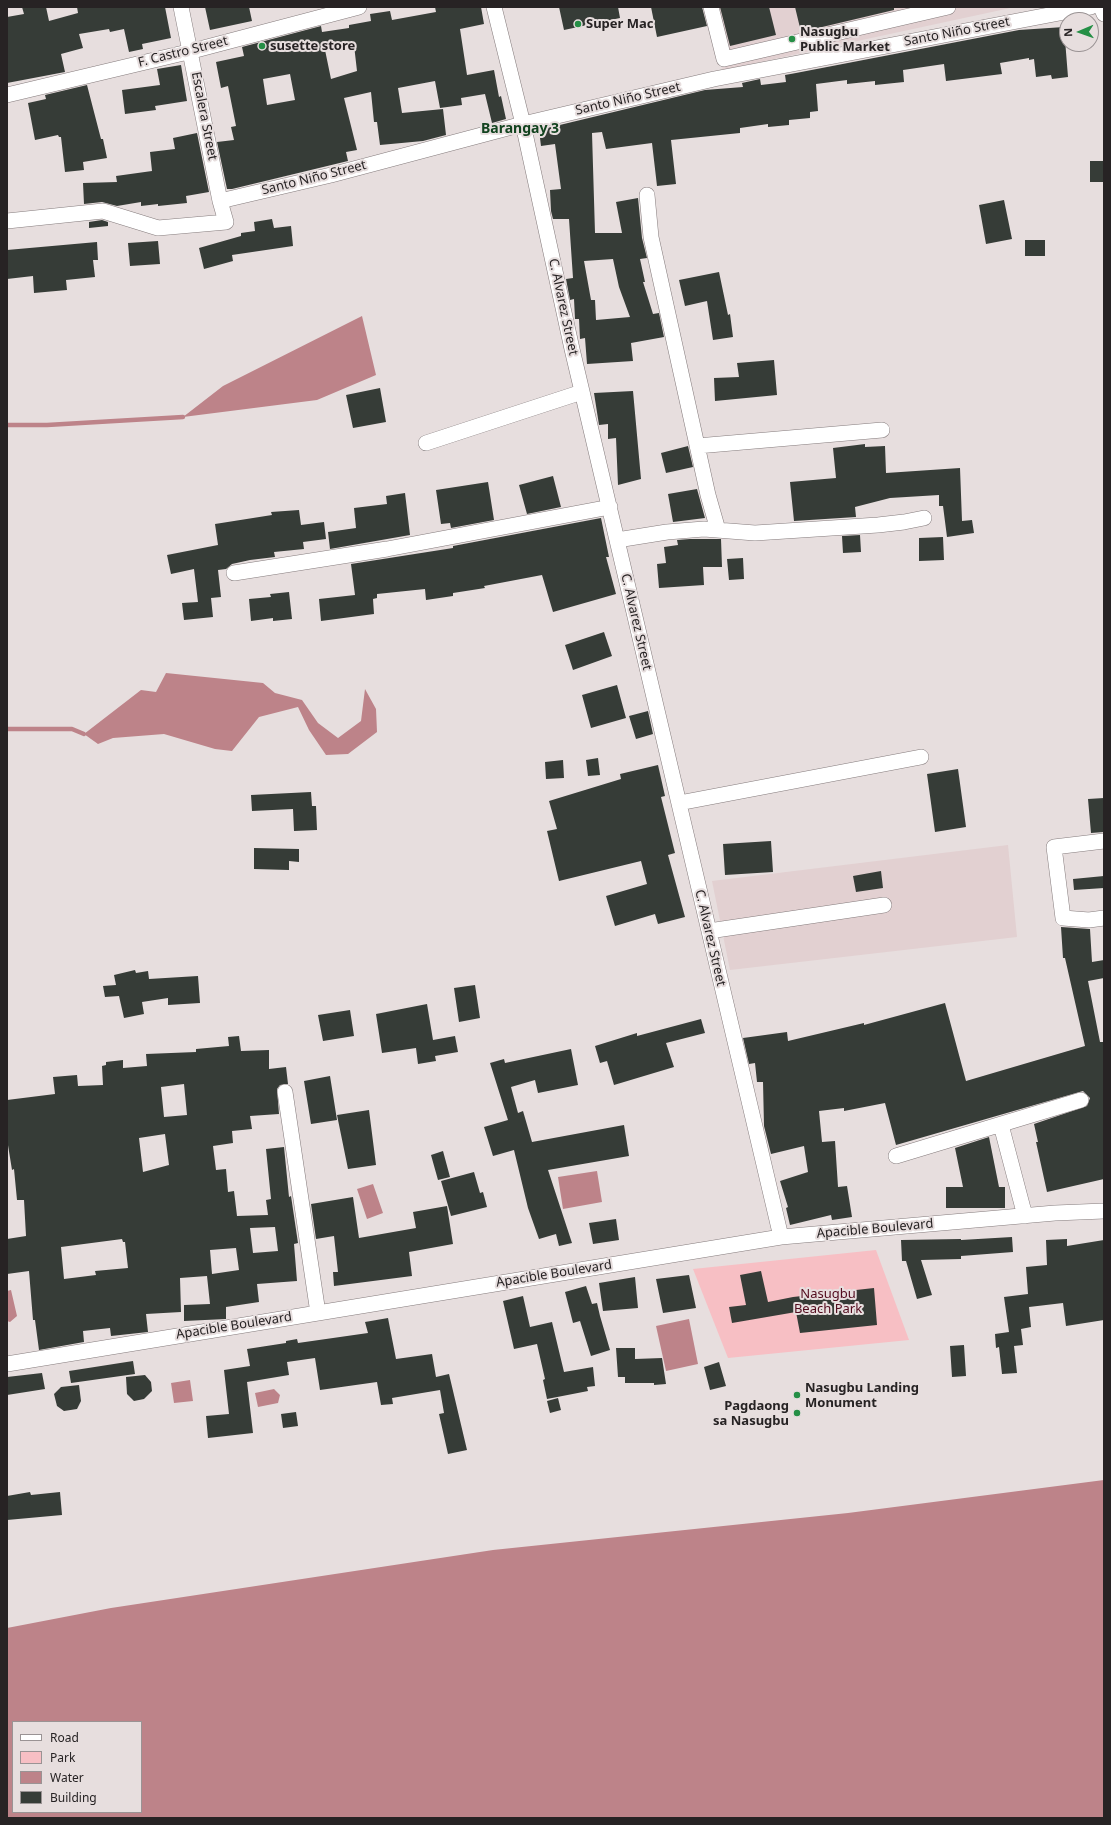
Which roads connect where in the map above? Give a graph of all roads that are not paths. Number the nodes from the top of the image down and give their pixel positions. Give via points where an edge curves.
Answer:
1 (181, 7) edge
2 (359, 7) edge
3 (494, 7) edge
4 (711, 7) edge
5 (948, 7) edge
6 (1091, 7) edge
7 (1101, 7) edge
8 (1104, 14) edge
9 (192, 51) junction
10 (7, 95) edge
11 (523, 124) junction
12 (647, 195) dead end
13 (220, 201) junction
14 (7, 221) edge
15 (582, 392) junction
16 (882, 430) dead end
17 (426, 443) dead end
18 (697, 446) junction
19 (610, 507) junction
20 (924, 518) dead end
21 (718, 530) junction
22 (617, 540) junction
23 (234, 572) dead end
24 (921, 757) dead end
25 (679, 803) junction
26 (1104, 841) edge
27 (884, 905) dead end
28 (1104, 918) edge
29 (709, 931) junction
30 (285, 1092) dead end
31 (1081, 1100) dead end
32 (1001, 1124) junction
33 (896, 1156) dead end
34 (1104, 1211) edge
35 (1025, 1216) junction
36 (781, 1238) junction
37 (318, 1313) junction
38 (7, 1364) edge

1 - 9 street, Escalera Street
2 - 9 street, F. Castro Street
3 - 11 street, C. Alvarez Street
4 - 5 street via 724,59
6 - 11 street, Santo Niño Street via 714,79
7 - 8 street
9 - 10 street, F. Castro Street
9 - 13 street, Escalera Street
11 - 13 street, Santo Niño Street via 331,175
11 - 15 street, C. Alvarez Street
12 - 18 street via 651,237
13 - 14 street via 226,222 158,228 103,211
15 - 17 street
15 - 19 street, C. Alvarez Street
16 - 18 street
18 - 21 street
19 - 22 street, C. Alvarez Street
19 - 23 street via 387,549
20 - 21 street via 878,525 755,533
21 - 22 street via 667,532
22 - 25 street, C. Alvarez Street
24 - 25 street
25 - 29 street, C. Alvarez Street
26 - 28 street via 1054,846 1063,918
27 - 29 street
29 - 36 street, C. Alvarez Street
30 - 37 street
31 - 32 street
32 - 33 street
32 - 35 street
34 - 35 street, Apacible Boulevard
35 - 36 street, Apacible Boulevard
36 - 37 street, Apacible Boulevard
37 - 38 street, Apacible Boulevard

